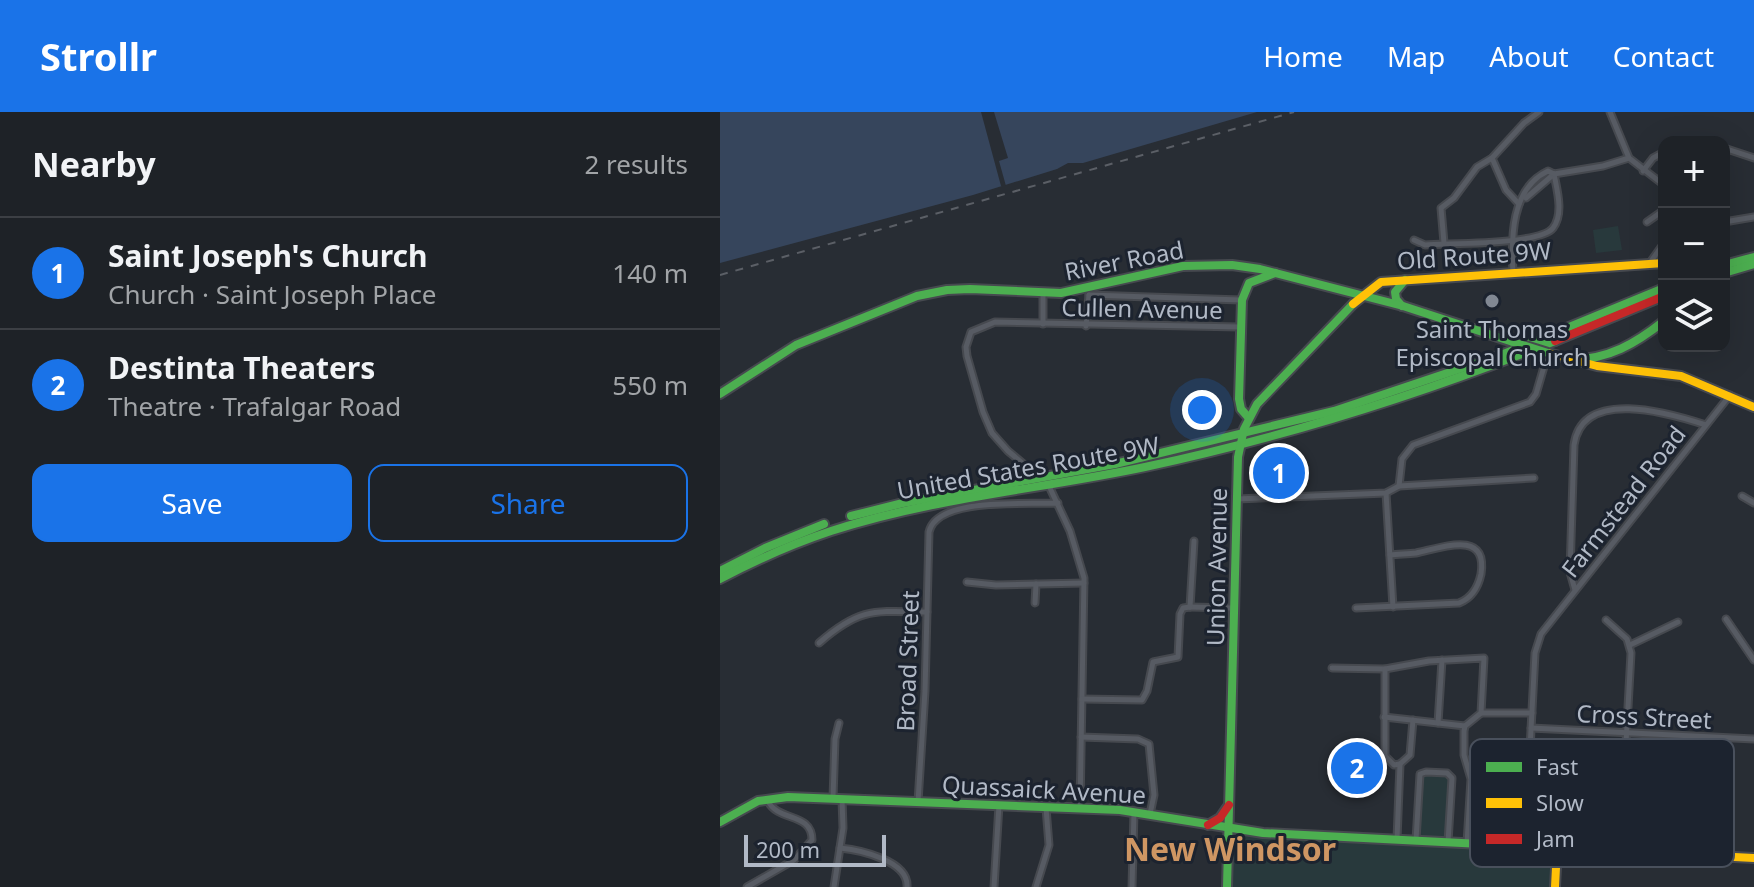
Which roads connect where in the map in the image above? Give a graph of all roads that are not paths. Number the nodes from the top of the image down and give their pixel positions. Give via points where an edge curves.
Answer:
1 (1539, 112) edge
2 (1610, 112) edge
3 (1730, 150) edge
4 (1658, 155) edge
5 (1492, 158) junction
6 (1629, 158) junction
7 (1754, 158) edge
8 (1643, 171) junction
9 (1554, 174) junction
10 (1658, 181) edge
11 (1519, 204) junction
12 (1658, 214) edge
13 (1754, 217) edge
14 (1730, 221) edge
15 (1647, 222) dead end
16 (1414, 240) dead end
17 (1511, 241) junction
18 (1444, 243) junction
19 (1658, 251) edge
20 (1754, 257) edge
21 (1730, 259) edge
22 (1658, 263) edge
23 (1730, 263) edge
24 (1649, 264) junction
25 (1754, 264) edge
26 (1730, 272) edge
27 (1276, 273) junction
28 (1513, 273) junction
29 (1405, 280) junction
30 (1090, 291) junction
31 (1658, 291) edge
32 (1043, 293) junction
33 (1360, 295) junction
34 (1658, 299) edge
35 (1242, 300) junction
36 (1403, 306) junction
37 (1043, 324) junction
38 (1086, 326) junction
39 (1658, 326) edge
40 (1241, 327) junction
41 (1548, 353) junction
42 (1571, 360) junction
43 (1418, 388) junction
44 (720, 394) edge
45 (1730, 395) junction
46 (1754, 407) edge
47 (1248, 417) junction
48 (1706, 425) junction
49 (1242, 435) junction
50 (1239, 445) junction
51 (1040, 478) junction
52 (1534, 478) dead end
53 (1049, 486) junction
54 (1399, 486) junction
55 (1386, 493) junction
56 (1742, 496) dead end
57 (1237, 499) junction
58 (1058, 503) junction
59 (1754, 503) edge
60 (1194, 541) dead end
61 (766, 551) junction
62 (1390, 555) junction
63 (720, 571) edge
64 (720, 579) edge
65 (967, 582) dead end
66 (1084, 583) junction
67 (1036, 584) junction
68 (1575, 590) junction
69 (1035, 603) dead end
70 (1190, 607) junction
71 (1393, 607) junction
72 (1356, 608) dead end
73 (1235, 609) junction
74 (927, 612) junction
75 (1726, 619) dead end
76 (1606, 620) dead end
77 (1678, 622) dead end
78 (819, 643) dead end
79 (1630, 645) junction
80 (1442, 660) junction
81 (1754, 660) edge
82 (1332, 668) dead end
83 (1385, 669) junction
84 (1082, 699) junction
85 (1481, 713) junction
86 (1532, 713) junction
87 (1384, 717) junction
88 (1413, 720) junction
89 (839, 723) dead end
90 (1438, 723) junction
91 (1465, 726) junction
92 (1531, 728) junction
93 (1627, 732) junction
94 (1081, 737) junction
95 (1530, 739) edge
96 (1627, 739) edge
97 (1754, 739) edge
98 (1400, 764) junction
99 (1470, 776) edge
100 (1470, 795) edge
101 (768, 798) junction
102 (837, 798) junction
103 (918, 802) junction
104 (999, 805) junction
105 (1230, 805) junction
106 (1046, 807) junction
107 (1080, 809) junction
108 (1134, 812) junction
109 (1150, 814) junction
110 (720, 822) edge
111 (1208, 825) junction
112 (1229, 828) junction
113 (1397, 840) junction
114 (1416, 841) junction
115 (1448, 843) junction
116 (1467, 843) junction
117 (1470, 843) edge
118 (840, 848) junction
119 (1734, 857) edge
120 (1754, 858) edge
121 (1556, 867) edge
122 (747, 887) edge
123 (834, 887) edge
124 (907, 887) edge
125 (994, 887) edge
126 (1036, 887) edge
127 (1132, 887) edge
128 (1227, 887) edge
129 (1555, 887) edge

1 - 5 street
2 - 6 street
3 - 7 street
4 - 8 street
5 - 11 street via 1506,190
5 - 18 street via 1477,167 1441,208
6 - 8 street
6 - 9 street
8 - 10 street
9 - 11 street
9 - 17 street via 1559,208 1553,229 1542,237
11 - 17 street
12 - 15 street
13 - 14 street
16 - 18 street
17 - 18 street
17 - 28 street
19 - 24 street
20 - 21 main road
20 - 23 main road
22 - 24 main road, Old Route 9W
24 - 28 main road, Old Route 9W
25 - 26 main road
27 - 30 main road, River Road via 1232,265 1183,266
27 - 33 main road, River Road
27 - 35 main road via 1249,283
28 - 29 main road, Old Route 9W
29 - 33 main road, Old Route 9W via 1381,282
29 - 36 main road via 1394,292
30 - 32 main road, River Road
30 - 35 street
30 - 38 street
31 - 43 main road, United States Route 9W
32 - 37 street
32 - 44 main road, River Road via 970,289 917,296 796,345
33 - 36 main road, River Road
33 - 47 main road, Old Route 9W
34 - 43 main road, United States Route 9W via 1528,353
35 - 40 main road
36 - 41 main road, River Road, bridge
37 - 38 street, Cullen Avenue
37 - 51 street, Cullen Avenue via 988,324 971,332 966,347 992,433
38 - 40 street, Cullen Avenue
39 - 42 main road via 1624,351
40 - 47 main road via 1239,399
41 - 42 main road, River Road
41 - 54 street via 1530,402 1413,445 1402,459
42 - 45 main road, River Road via 1681,376
43 - 49 main road, United States Route 9W
43 - 50 main road, United States Route 9W
45 - 46 main road, River Road
45 - 48 street, Farmstead Road
47 - 49 main road, Union Avenue
48 - 68 street, Farmstead Road
48 - 68 street via 1621,409 1602,410 1583,421 1574,445 1570,572
49 - 50 main road, Union Avenue
49 - 51 main road, United States Route 9W
50 - 53 main road, United States Route 9W
50 - 57 main road, Union Avenue
51 - 53 street, Cullen Avenue
51 - 61 main road, United States Route 9W via 886,506 818,526
52 - 54 street
53 - 58 street
53 - 61 main road, United States Route 9W via 878,516
54 - 55 street
55 - 57 street
55 - 62 street
56 - 59 street
57 - 73 main road, Union Avenue
58 - 66 street
58 - 74 street, Broad Street via 977,507 932,522
60 - 70 street
61 - 63 main road, United States Route 9W
61 - 64 main road, United States Route 9W
62 - 71 street
62 - 71 street via 1466,545 1481,559 1477,587 1464,601
65 - 67 street
66 - 67 street
66 - 84 street
67 - 69 street
68 - 86 street, Farmstead Road via 1544,629 1535,653
70 - 73 street
70 - 84 street via 1180,614 1178,657 1153,662 1142,700
71 - 72 street
73 - 105 main road, Union Avenue
74 - 78 street via 859,615
74 - 103 street, Broad Street
75 - 81 street
76 - 79 street
77 - 79 street
79 - 93 street
80 - 83 street
80 - 85 street via 1484,658
80 - 90 street
82 - 83 street
83 - 87 street
84 - 94 street
85 - 86 street
85 - 91 street
86 - 92 street
87 - 88 street
87 - 98 street via 1385,756
88 - 90 street
88 - 98 street via 1410,757
89 - 102 street
90 - 91 street
91 - 99 street
92 - 93 street, Cross Street
92 - 95 street
93 - 96 street
93 - 97 street, Cross Street
94 - 107 street
94 - 109 street via 1149,744 1154,795
98 - 113 street
100 - 116 street
101 - 102 main road, Quassaick Avenue
101 - 110 main road, Quassaick Avenue
101 - 122 street via 772,809 805,822 812,840 794,860
102 - 103 main road, Quassaick Avenue
102 - 118 street via 844,819
103 - 104 main road, Quassaick Avenue
104 - 106 main road, Quassaick Avenue
104 - 125 street
105 - 111 main road
105 - 112 main road, Union Avenue
106 - 107 main road, Quassaick Avenue
106 - 126 street via 1049,845
107 - 108 main road, Quassaick Avenue
108 - 109 main road, Quassaick Avenue
108 - 127 street
109 - 111 main road, Quassaick Avenue
111 - 112 main road, Quassaick Avenue
112 - 113 main road, Quassaick Avenue
112 - 128 main road, Union Avenue
113 - 114 main road, Quassaick Avenue
114 - 115 main road, Quassaick Avenue
114 - 115 street via 1420,774 1436,772 1452,778
115 - 116 main road, Quassaick Avenue
116 - 117 main road, Quassaick Avenue
118 - 123 street
118 - 124 street via 897,865
119 - 120 main road, Quassaick Avenue
121 - 129 main road

